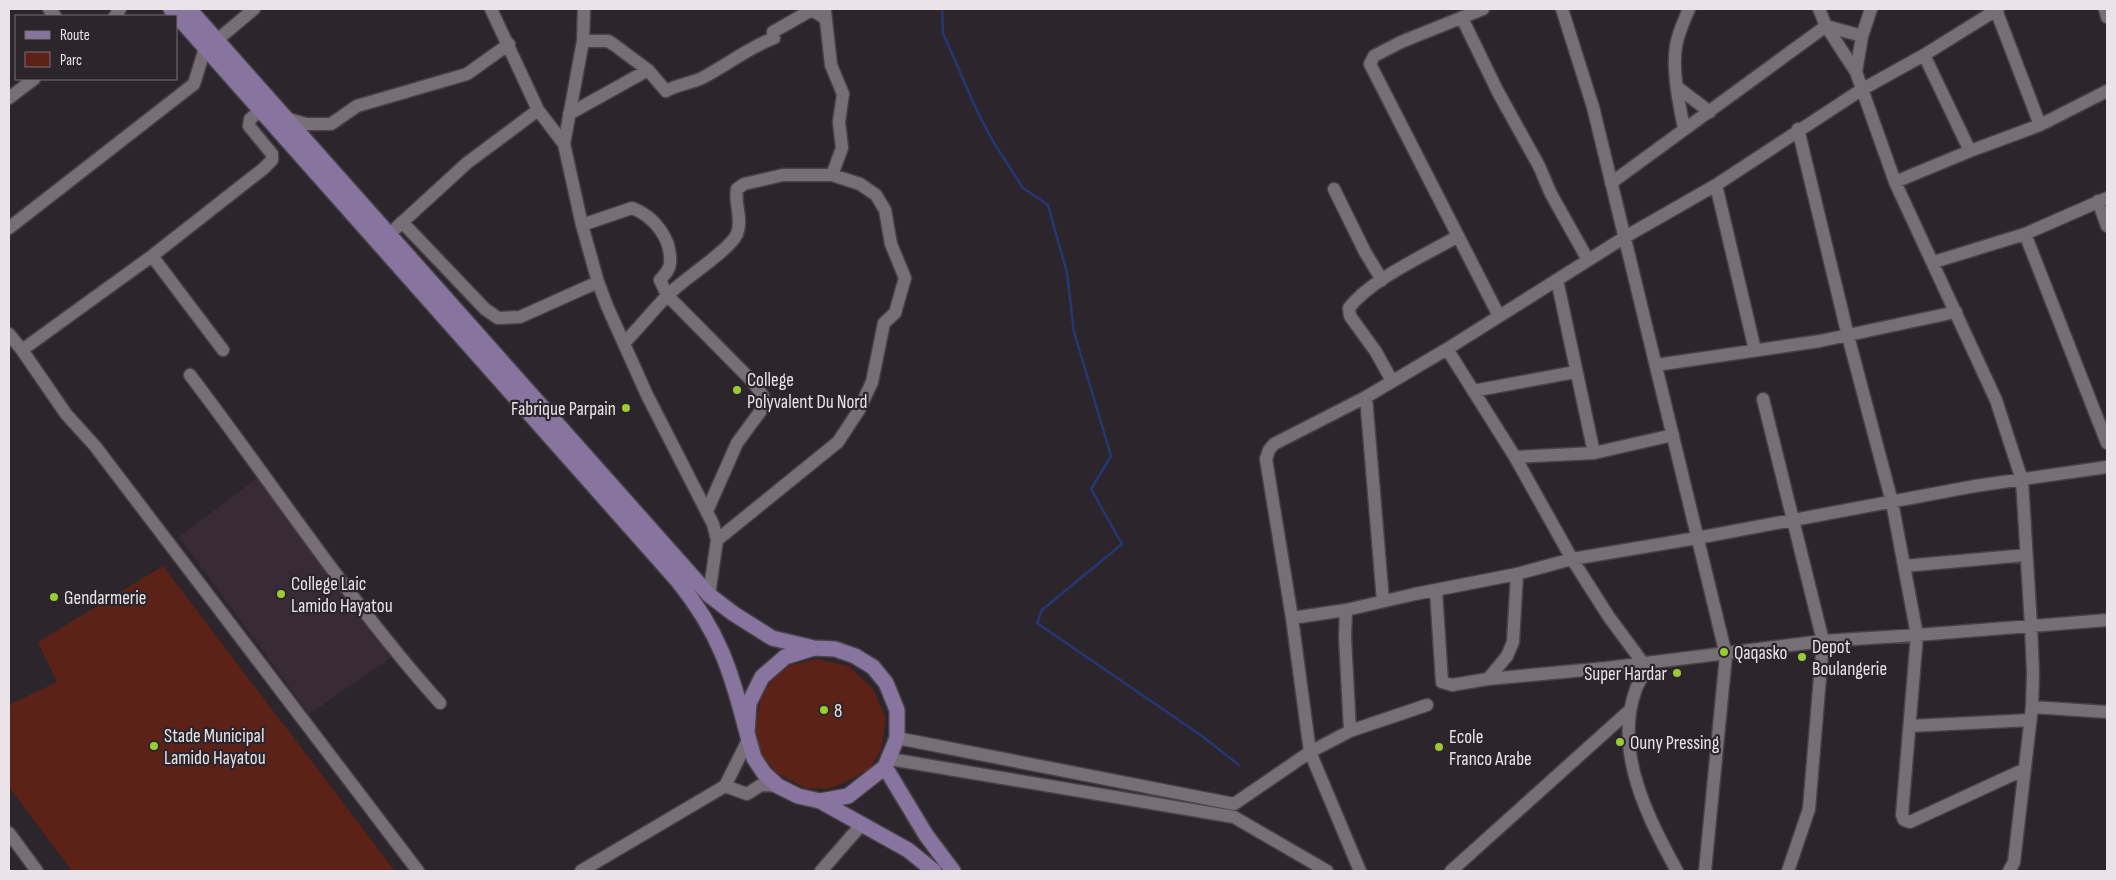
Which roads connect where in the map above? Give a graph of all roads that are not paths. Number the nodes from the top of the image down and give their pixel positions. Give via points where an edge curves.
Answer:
1 (189, 9) edge
2 (254, 9) edge
3 (491, 9) edge
4 (584, 9) edge
5 (1483, 9) edge
6 (1562, 9) edge
7 (1689, 9) edge
8 (1819, 9) edge
9 (1871, 9) edge
10 (1997, 9) edge
11 (2105, 9) edge
12 (825, 14) edge
13 (178, 15) edge
14 (2107, 17) edge
15 (1462, 18) junction
16 (1826, 26) junction
17 (1862, 36) junction
18 (583, 41) junction
19 (211, 44) junction
20 (509, 44) junction
21 (1924, 55) junction
22 (648, 70) junction
23 (1856, 72) junction
24 (33, 80) edge
25 (1677, 87) junction
26 (1861, 90) junction
27 (2107, 91) edge
28 (9, 98) edge
29 (261, 110) junction
30 (538, 110) junction
31 (1710, 112) junction
32 (568, 114) junction
33 (285, 118) junction
34 (2040, 126) junction
35 (1684, 128) junction
36 (1798, 130) junction
37 (564, 144) junction
38 (1970, 151) junction
39 (832, 175) junction
40 (1895, 182) junction
41 (1611, 183) junction
42 (1716, 185) junction
43 (1334, 189) dead end
44 (2102, 200) edge
45 (402, 222) junction
46 (582, 225) junction
47 (2107, 226) edge
48 (9, 228) edge
49 (2025, 234) junction
50 (388, 235) junction
51 (1458, 236) junction
52 (1625, 237) junction
53 (152, 256) junction
54 (1588, 260) junction
55 (1934, 262) junction
56 (1382, 280) junction
57 (1557, 280) junction
58 (598, 282) junction
59 (667, 295) junction
60 (1956, 312) junction
61 (1499, 316) junction
62 (9, 334) edge
63 (1848, 336) junction
64 (624, 343) junction
65 (1447, 349) junction
66 (22, 350) junction
67 (223, 350) dead end
68 (1755, 350) junction
69 (1656, 365) junction
70 (1575, 372) junction
71 (190, 375) dead end
72 (1392, 381) junction
73 (1473, 391) junction
74 (1366, 397) junction
75 (1763, 399) dead end
76 (1673, 435) junction
77 (2107, 443) edge
78 (1594, 453) junction
79 (1515, 457) junction
80 (2107, 466) edge
81 (2022, 480) junction
82 (1892, 502) junction
83 (707, 511) junction
84 (1793, 520) junction
85 (1697, 538) junction
86 (717, 540) junction
87 (2026, 555) junction
88 (1572, 559) junction
89 (1904, 566) junction
90 (1517, 574) junction
91 (1436, 590) junction
92 (709, 595) junction
93 (1383, 602) junction
94 (1346, 610) junction
95 (1292, 618) junction
96 (2107, 620) edge
97 (2031, 626) junction
98 (1917, 635) junction
99 (1824, 641) junction
100 (814, 648) junction
101 (1726, 654) junction
102 (1647, 663) junction
103 (1488, 679) junction
104 (440, 703) dead end
105 (1427, 704) dead end
106 (2032, 707) junction
107 (1630, 710) junction
108 (2107, 712) edge
109 (2030, 720) junction
110 (1910, 726) junction
111 (1350, 731) junction
112 (747, 737) junction
113 (897, 738) junction
114 (1310, 752) junction
115 (888, 763) junction
116 (2025, 769) junction
117 (725, 786) junction
118 (778, 786) junction
119 (820, 800) junction
120 (1234, 811) junction
121 (862, 824) junction
122 (9, 833) edge
123 (37, 871) edge
124 (418, 871) edge
125 (581, 871) edge
126 (820, 871) edge
127 (934, 871) edge
128 (953, 871) edge
129 (1327, 871) edge
130 (1360, 871) edge
131 (1451, 871) edge
132 (1678, 871) edge
133 (1705, 871) edge
134 (1788, 871) edge
135 (2009, 871) edge

1 - 19 main road
2 - 19 street
3 - 20 street
4 - 18 street
5 - 15 street
6 - 41 street via 1593,107
7 - 25 street via 1675,48
8 - 16 street
9 - 17 street
10 - 21 street
10 - 34 street
11 - 14 street
12 - 22 street via 808,12 773,32 774,38 700,79 675,85 666,91
12 - 39 street via 831,65 842,94 839,122 842,148
13 - 19 main road
15 - 51 street via 1401,42 1374,56 1370,64
15 - 54 street
16 - 17 street
16 - 23 street
16 - 31 street
17 - 23 street
18 - 22 street via 608,41
18 - 32 street
19 - 29 main road
19 - 33 main road
19 - 48 street via 194,84
20 - 30 street
20 - 33 street via 467,74 357,106 331,124 306,124
21 - 26 street
21 - 38 street
22 - 32 street
23 - 26 street
24 - 28 street
25 - 31 street
25 - 35 street
26 - 36 street
26 - 40 street
27 - 34 street
29 - 53 street via 250,120 249,126 272,154 272,160
29 - 112 main road via 698,606 727,662
30 - 37 street
30 - 45 street via 467,163
31 - 35 street
32 - 37 street
33 - 50 main road
34 - 38 street
35 - 41 street
36 - 42 street
36 - 63 street
37 - 46 street
38 - 40 street
39 - 59 street via 783,175 737,188 739,220 736,236
39 - 86 street via 870,189 884,210 891,244 904,278 895,313 884,323 872,382 838,442
40 - 55 street
41 - 52 street
42 - 52 street
42 - 68 street
43 - 56 street
44 - 47 street
44 - 49 street
45 - 50 street
45 - 58 street via 485,309 498,318 520,317
46 - 58 street
46 - 59 street via 632,208 645,214 661,229 664,237 670,264 660,280
49 - 55 street
49 - 77 street
50 - 92 main road
51 - 56 street
51 - 61 street
52 - 54 street
52 - 69 street
53 - 66 street
53 - 67 street
54 - 57 street
55 - 60 street
56 - 72 street via 1349,308 1350,316
57 - 61 street
57 - 70 street
58 - 64 street
59 - 64 street
59 - 83 street via 753,382 765,405 737,443
60 - 63 street
60 - 81 street via 1996,400
61 - 65 street
62 - 66 street
63 - 68 street
63 - 82 street
64 - 83 street
65 - 72 street
65 - 73 street
66 - 124 street via 66,414 95,446
68 - 69 street
69 - 76 street
70 - 73 street
70 - 78 street
71 - 104 street via 352,597
72 - 74 street
73 - 79 street
74 - 93 street
74 - 95 street via 1287,436 1268,450 1266,459
75 - 84 street
76 - 78 street
76 - 85 street
78 - 79 street
79 - 88 street
80 - 81 street
81 - 82 street
81 - 87 street
82 - 84 street
82 - 89 street
83 - 86 street
84 - 85 street
84 - 99 street
85 - 88 street
85 - 101 street
86 - 92 street
87 - 89 street
87 - 97 street
88 - 90 street
88 - 102 street via 1609,617
89 - 98 street
90 - 91 street
90 - 103 street via 1513,642 1507,656
91 - 93 street
91 - 103 street via 1442,682 1452,685
92 - 100 main road via 772,638
93 - 94 street
94 - 95 street
94 - 111 street
95 - 114 street
96 - 97 street
97 - 98 street
97 - 106 street
98 - 99 street
98 - 110 street
99 - 101 street
99 - 134 street via 1809,809
100 - 112 main road via 785,657 762,677 749,703
100 - 113 main road via 835,649 855,656 873,668 886,683 897,710
101 - 102 street
101 - 133 street
102 - 103 street
102 - 107 street via 1646,674 1636,687
105 - 111 street
106 - 108 street
106 - 109 street
107 - 131 street
107 - 132 street via 1629,747 1638,787 1648,815
109 - 110 street
109 - 116 street
110 - 116 street via 1904,820 1910,822
111 - 114 street
112 - 117 street
112 - 118 main road via 759,766
113 - 115 main road
113 - 120 street
114 - 120 street
114 - 130 street
115 - 119 main road via 848,796
115 - 120 street
115 - 128 main road via 926,835
116 - 135 street via 2014,862
117 - 118 street via 747,794 761,785
117 - 125 street
118 - 119 main road via 798,796
119 - 121 main road
120 - 129 street
121 - 126 street
121 - 127 main road via 908,850
122 - 123 street

